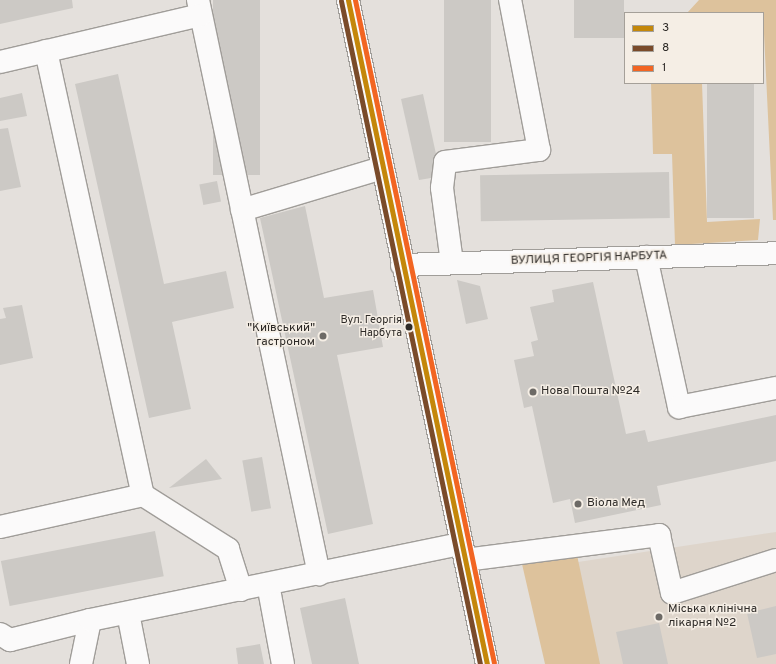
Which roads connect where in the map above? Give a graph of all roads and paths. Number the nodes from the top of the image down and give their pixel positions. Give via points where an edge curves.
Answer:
1 (348, 0) edge
2 (510, 0) edge
3 (199, 7) edge
4 (46, 51) junction
5 (0, 62) edge
6 (382, 168) junction
7 (242, 210) junction
8 (776, 253) edge
9 (646, 257) junction
10 (452, 264) junction
11 (402, 265) junction
12 (776, 388) edge
13 (143, 495) junction
14 (0, 527) edge
15 (463, 552) junction
16 (776, 560) edge
17 (318, 574) junction
18 (268, 584) junction
19 (241, 590) junction
20 (128, 613) junction
21 (90, 620) junction
22 (0, 634) edge
23 (81, 664) edge
24 (138, 664) edge
25 (283, 664) edge
26 (487, 664) edge

1 - 6 main road
2 - 10 main road via 540,150 445,162 442,188
3 - 4 main road
3 - 7 main road
4 - 5 main road
4 - 13 main road
6 - 7 main road
6 - 11 main road
7 - 17 main road
8 - 9 main road, ВУЛИЦЯ ГЕОРГІЯ НАРБУТА
9 - 10 main road, ВУЛИЦЯ ГЕОРГІЯ НАРБУТА
9 - 12 main road via 679,407
10 - 11 main road, ВУЛИЦЯ ГЕОРГІЯ НАРБУТА
11 - 15 main road
13 - 14 main road
13 - 19 main road via 228,549
15 - 16 main road via 659,535 672,593
15 - 17 main road
15 - 26 main road
17 - 18 main road
18 - 19 main road
18 - 25 main road
19 - 20 main road
20 - 21 main road
20 - 24 main road
21 - 22 main road via 10,640
21 - 23 main road

